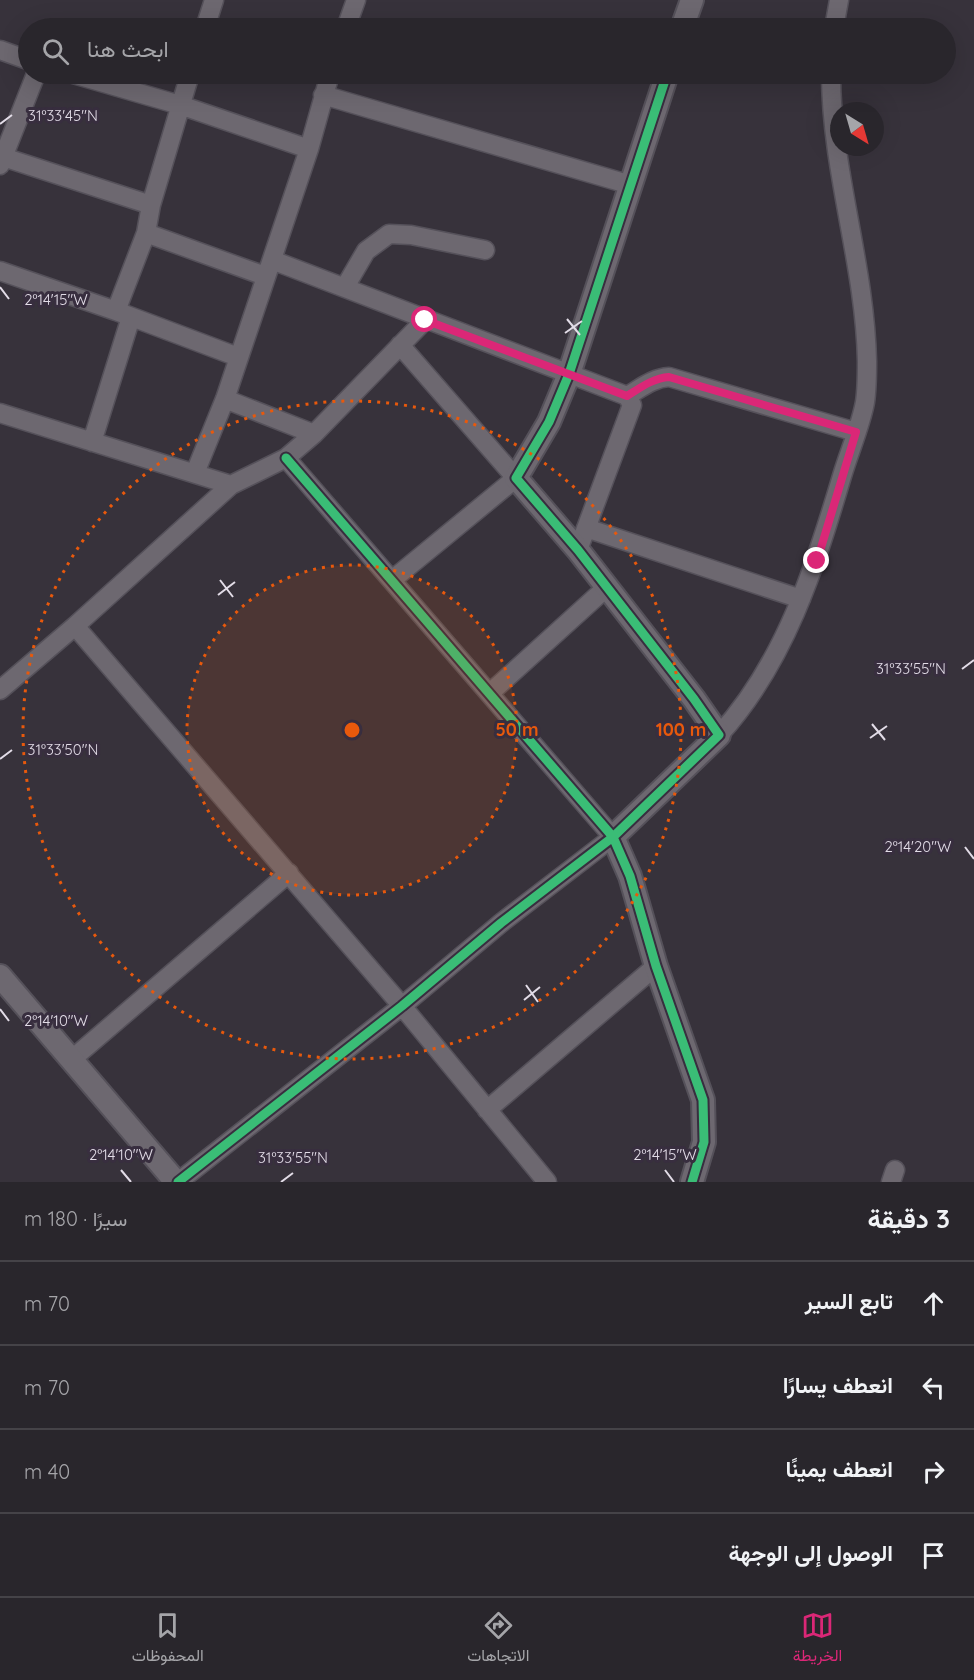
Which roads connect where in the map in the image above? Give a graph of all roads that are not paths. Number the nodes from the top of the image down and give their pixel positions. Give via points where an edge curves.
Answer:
1 (214, 0) edge
2 (356, 0) edge
3 (692, 0) edge
4 (839, 0) edge
5 (208, 18) edge
6 (350, 18) edge
7 (686, 18) edge
8 (836, 18) edge
9 (0, 50) edge
10 (18, 56) edge
11 (32, 84) edge
12 (108, 84) edge
13 (187, 84) edge
14 (327, 84) edge
15 (665, 84) edge
16 (831, 84) edge
17 (323, 95) junction
18 (180, 105) junction
19 (309, 149) junction
20 (2, 161) edge
21 (631, 185) junction
22 (151, 205) junction
23 (146, 233) junction
24 (485, 249) dead end
25 (268, 268) junction
26 (0, 271) edge
27 (345, 287) junction
28 (123, 314) junction
29 (425, 320) junction
30 (400, 345) junction
31 (238, 357) junction
32 (569, 374) junction
33 (627, 396) junction
34 (225, 399) junction
35 (0, 413) edge
36 (856, 432) junction
37 (314, 434) junction
38 (92, 442) junction
39 (286, 458) junction
40 (195, 473) junction
41 (516, 478) junction
42 (231, 485) junction
43 (586, 528) junction
44 (578, 550) junction
45 (392, 580) junction
46 (607, 587) junction
47 (801, 599) junction
48 (75, 627) junction
49 (0, 690) edge
50 (490, 693) junction
51 (719, 735) junction
52 (613, 837) junction
53 (289, 873) junction
54 (656, 966) junction
55 (0, 976) edge
56 (402, 1006) junction
57 (70, 1060) junction
58 (487, 1110) junction
59 (177, 1182) edge
60 (547, 1182) edge
61 (692, 1182) edge

1 - 5 street
2 - 6 street
3 - 7 street
4 - 8 street
9 - 10 street
11 - 20 street
12 - 18 street
13 - 18 street
14 - 17 street
15 - 21 street
16 - 36 street via 867,361 865,402
17 - 19 street
17 - 21 street
18 - 19 street
18 - 22 street
19 - 25 street
20 - 22 street
21 - 32 street
22 - 23 street
23 - 25 street
23 - 28 street
24 - 27 street via 388,234 366,251
25 - 27 street
25 - 31 street
26 - 28 street
27 - 29 street
28 - 31 street
28 - 38 street
29 - 30 street
29 - 32 street
30 - 37 street
30 - 41 street
31 - 34 street
32 - 33 street
32 - 41 street via 549,422
33 - 36 street via 650,382 669,377
33 - 43 street via 632,405
34 - 37 street
34 - 40 street
35 - 38 street
36 - 47 street via 817,561
37 - 39 street
38 - 40 street
39 - 42 street
39 - 45 street
40 - 42 street
41 - 44 street
41 - 45 street
42 - 48 street
43 - 44 street
43 - 47 street
44 - 46 street
45 - 50 street
46 - 50 street
46 - 51 street
47 - 51 street via 773,659 737,715
48 - 49 street
48 - 53 street
50 - 52 street
51 - 52 street
52 - 54 street via 630,876
52 - 56 street
53 - 56 street
53 - 57 street
54 - 58 street
54 - 61 street via 703,1100 704,1142
55 - 57 street
56 - 58 street
56 - 59 street
57 - 59 street
58 - 60 street

